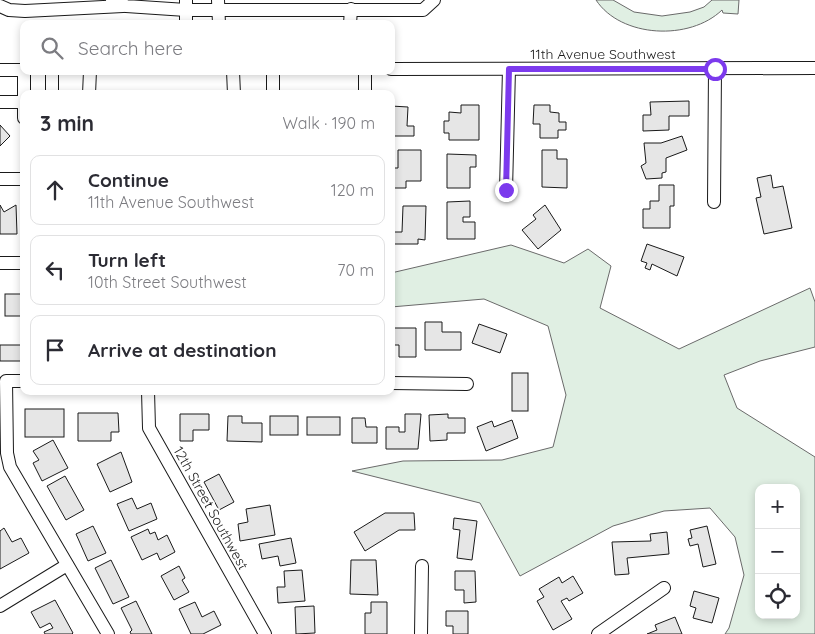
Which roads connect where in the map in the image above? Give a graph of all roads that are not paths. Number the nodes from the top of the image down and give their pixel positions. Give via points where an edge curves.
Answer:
1 (112, 0) edge
2 (434, 0) edge
3 (186, 5) edge
4 (218, 5) edge
5 (0, 6) edge
6 (126, 6) junction
7 (351, 9) junction
8 (186, 20) edge
9 (219, 20) edge
10 (350, 20) edge
11 (815, 68) edge
12 (395, 69) edge
13 (509, 69) junction
14 (715, 69) junction
15 (0, 70) edge
16 (20, 70) edge
17 (24, 75) edge
18 (52, 75) edge
19 (90, 75) edge
20 (233, 75) edge
21 (273, 75) edge
22 (366, 75) edge
23 (23, 90) edge
24 (52, 90) edge
25 (90, 90) edge
26 (234, 90) edge
27 (273, 90) edge
28 (365, 90) edge
29 (0, 102) edge
30 (20, 102) edge
31 (0, 179) edge
32 (20, 179) edge
33 (506, 190) dead end
34 (714, 202) dead end
35 (0, 263) edge
36 (20, 263) edge
37 (20, 381) edge
38 (395, 383) edge
39 (467, 384) dead end
40 (148, 395) edge
41 (67, 565) junction
42 (422, 566) dead end
43 (664, 588) dead end
44 (0, 606) edge
45 (108, 634) edge
46 (265, 634) edge
47 (421, 634) edge
48 (598, 634) edge

1 - 6 street
2 - 7 street via 423,10
3 - 4 street
3 - 6 street
3 - 8 street
4 - 7 street
4 - 9 street
5 - 6 street via 25,11
7 - 10 street
11 - 14 street, 11th Avenue Southwest
12 - 13 street, 11th Avenue Southwest
13 - 14 street, 11th Avenue Southwest
13 - 33 street
14 - 34 street
15 - 16 street
17 - 23 street
18 - 24 street
19 - 25 street
20 - 26 street
21 - 27 street
22 - 28 street
29 - 30 street
31 - 32 street
35 - 36 street
37 - 41 street via 6,381 6,453 10,467
38 - 39 street
40 - 46 street, 12th Street Southwest via 149,428
41 - 44 street
41 - 45 street
42 - 47 street
43 - 48 street

